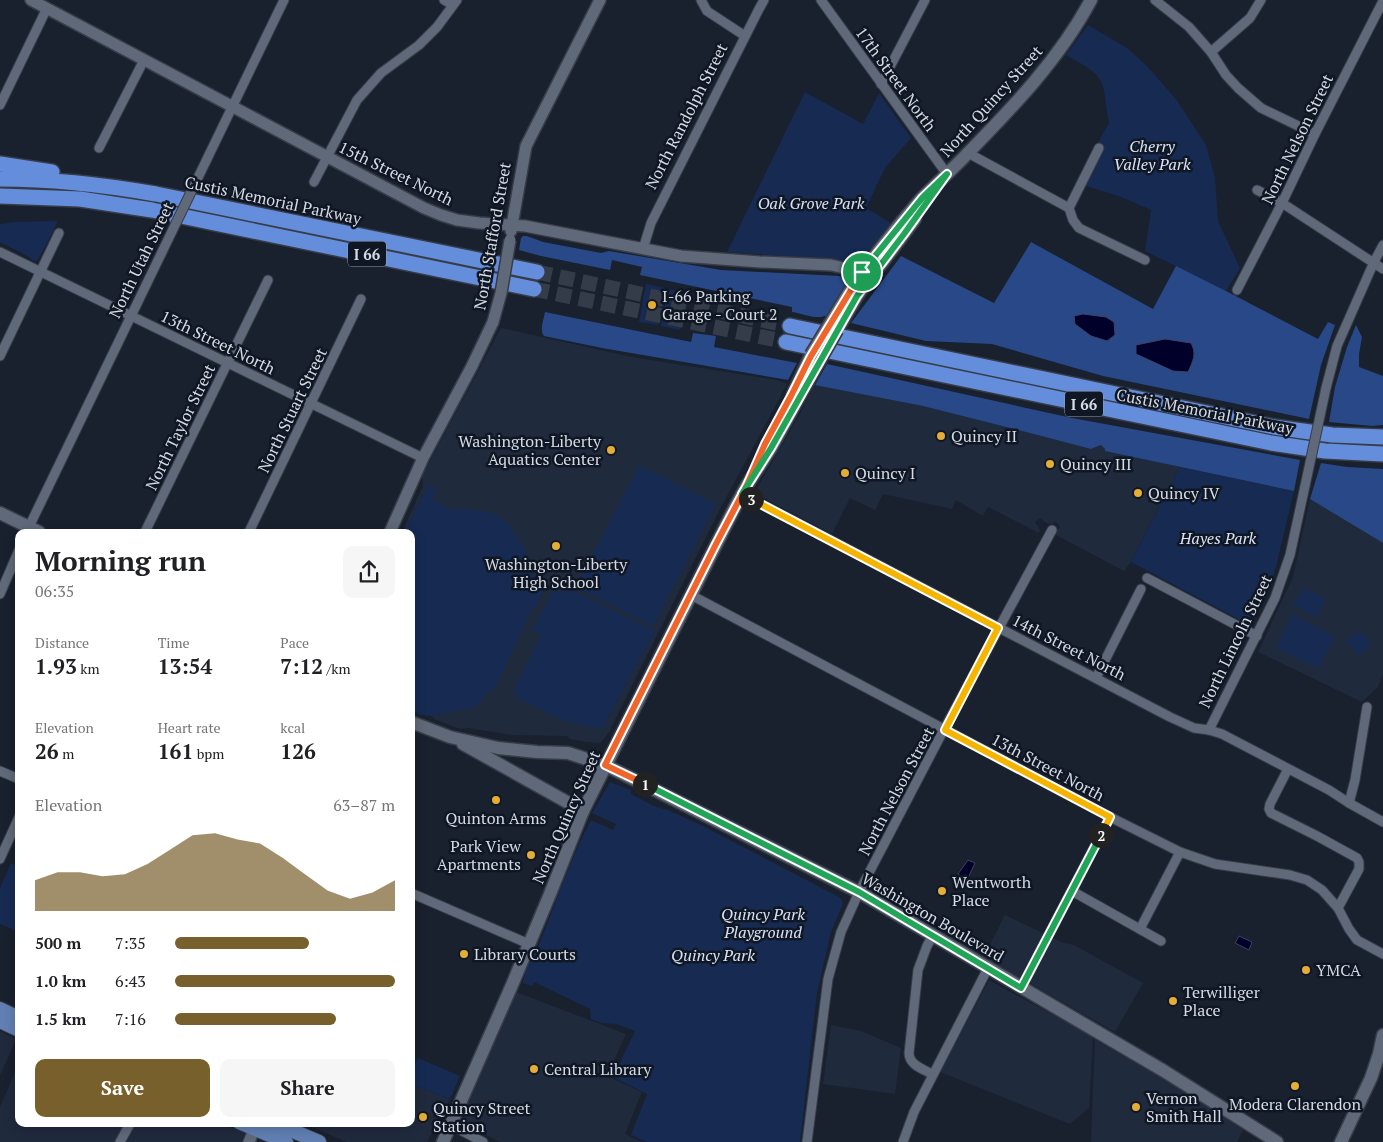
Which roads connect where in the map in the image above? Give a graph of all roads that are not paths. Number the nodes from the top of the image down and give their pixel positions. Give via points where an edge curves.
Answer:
1 (31, 0) edge
2 (284, 0) edge
3 (444, 0) edge
4 (600, 0) edge
5 (701, 0) edge
6 (764, 0) edge
7 (821, 0) edge
8 (925, 0) edge
9 (1091, 0) edge
10 (1155, 0) edge
11 (1261, 0) edge
12 (1383, 1) edge
13 (455, 3) edge
14 (47, 8) junction
15 (745, 36) junction
16 (1211, 52) junction
17 (144, 60) junction
18 (882, 84) junction
19 (0, 105) edge
20 (232, 106) junction
21 (1315, 134) junction
22 (99, 148) dead end
23 (1099, 148) dead end
24 (968, 153) junction
25 (327, 158) junction
26 (0, 164) edge
27 (947, 174) junction
28 (0, 179) edge
29 (314, 182) dead end
30 (1257, 190) dead end
31 (0, 196) edge
32 (1282, 203) junction
33 (0, 206) edge
34 (1069, 208) junction
35 (152, 210) junction
36 (246, 212) junction
37 (512, 225) junction
38 (60, 233) dead end
39 (1383, 245) edge
40 (643, 249) junction
41 (0, 252) edge
42 (1146, 260) dead end
43 (1374, 262) junction
44 (1383, 269) edge
45 (537, 272) tunnel mouth
46 (40, 273) junction
47 (867, 274) junction
48 (268, 280) dead end
49 (534, 289) tunnel mouth
50 (1237, 290) dead end
51 (361, 299) dead end
52 (131, 315) junction
53 (790, 326) tunnel mouth
54 (786, 342) tunnel mouth
55 (0, 356) edge
56 (228, 363) junction
57 (311, 404) junction
58 (1383, 437) edge
59 (1383, 454) edge
60 (423, 458) junction
61 (744, 490) junction
62 (0, 513) edge
63 (28, 529) edge
64 (32, 529) edge
65 (146, 529) edge
66 (250, 529) edge
67 (391, 529) edge
68 (1052, 530) dead end
69 (15, 559) edge
70 (1147, 578) dead end
71 (1141, 589) dead end
72 (0, 594) edge
73 (691, 595) junction
74 (998, 628) junction
75 (1256, 636) junction
76 (1096, 678) junction
77 (1367, 707) dead end
78 (415, 724) edge
79 (945, 730) junction
80 (1209, 730) junction
81 (450, 737) junction
82 (605, 765) junction
83 (1288, 769) junction
84 (0, 771) edge
85 (15, 777) edge
86 (1349, 804) junction
87 (583, 812) junction
88 (1110, 817) junction
89 (1383, 822) edge
90 (15, 826) edge
91 (1180, 852) junction
92 (0, 859) edge
93 (1072, 891) junction
94 (859, 892) junction
95 (415, 895) edge
96 (1338, 908) junction
97 (1140, 929) junction
98 (932, 935) junction
99 (1161, 941) dead end
100 (529, 944) junction
101 (1383, 954) edge
102 (988, 968) junction
103 (1021, 988) junction
104 (0, 1009) edge
105 (15, 1016) edge
106 (0, 1022) edge
107 (15, 1028) edge
108 (1383, 1035) edge
109 (1383, 1064) edge
110 (932, 1074) junction
111 (451, 1125) junction
112 (128, 1127) edge
113 (284, 1127) edge
114 (253, 1131) edge
115 (120, 1142) edge
116 (286, 1142) edge
117 (319, 1142) edge
118 (443, 1142) edge
119 (483, 1142) edge
120 (807, 1142) edge
121 (903, 1142) edge
122 (1277, 1142) edge
123 (1341, 1142) edge
124 (1349, 1142) edge

1 - 14 street, 15th Street North
2 - 20 street, North Utah Street
3 - 13 street
4 - 37 street, North Stafford Street via 526,146
5 - 15 street via 707,11
6 - 15 street, North Randolph Street
7 - 18 street, 17th Street North
8 - 18 street
9 - 24 main road, North Quincy Street via 1038,78
10 - 16 street via 1189,27
11 - 16 street via 1250,18
12 - 21 street, North Nelson Street
13 - 25 street via 419,45 381,73 357,100
14 - 17 street, 15th Street North
14 - 19 street
15 - 40 street, North Randolph Street via 650,223
16 - 21 street via 1226,75 1260,108
17 - 20 street, 15th Street North
17 - 22 street
18 - 27 street, 17th Street North
20 - 25 street, 15th Street North
20 - 52 street, North Utah Street, bridge
21 - 32 street, North Nelson Street
23 - 34 street
24 - 27 main road, North Quincy Street
24 - 34 street
25 - 29 street
25 - 37 street, 15th Street North via 441,215 457,220
26 - 36 highway via 186,192
27 - 47 main road, North Quincy Street via 923,197
28 - 36 highway, Custis Memorial Parkway / I 66 via 93,184
30 - 32 street
31 - 35 highway, Custis Memorial Parkway / I 66 via 80,199
32 - 43 street
32 - 50 street, North Nelson Street
33 - 35 highway via 48,204
34 - 42 street via 1080,228
35 - 49 highway, Custis Memorial Parkway / I 66
36 - 45 highway, Custis Memorial Parkway / I 66
37 - 40 street, 15th Street North
37 - 60 street, North Stafford Street, bridge via 493,322
38 - 46 street
39 - 43 street, North Lincoln Street
40 - 47 street, 15th Street North via 680,256 831,265
41 - 46 street, 13th Street North
43 - 44 street
43 - 75 street, North Lincoln Street, bridge via 1337,346 1288,562
46 - 52 street, 13th Street North
46 - 55 street
47 - 61 main road, North Quincy Street, bridge via 811,356 801,386 771,448
48 - 56 street, North Taylor Street
51 - 57 street, North Stuart Street
52 - 56 street, 13th Street North
52 - 64 street, North Utah Street
53 - 58 highway, Custis Memorial Parkway / I 66 via 1274,427
54 - 59 highway, Custis Memorial Parkway / I 66 via 1271,443 1325,451
56 - 57 street, 13th Street North
56 - 65 street, North Taylor Street
57 - 60 street, 13th Street North
57 - 66 street, North Stuart Street
60 - 67 street, North Stafford Street
61 - 73 main road, North Quincy Street
61 - 74 street, 14th Street North
62 - 63 main road
68 - 74 street, North Nelson Street
69 - 72 street
70 - 75 street
71 - 76 street
73 - 79 street, 13th Street North
73 - 82 main road, North Quincy Street
74 - 76 street, 14th Street North
74 - 79 street, North Nelson Street
75 - 80 street, North Lincoln Street
76 - 80 street, 14th Street North via 1170,717 1194,728
77 - 86 street
78 - 81 main road, Washington Boulevard
79 - 88 street, 13th Street North
79 - 94 street, North Nelson Street
80 - 83 street, 14th Street North
81 - 82 main road, Washington Boulevard via 498,748 568,753
81 - 87 main road
82 - 87 main road, North Quincy Street
82 - 94 main road, Washington Boulevard
83 - 86 street, 14th Street North
83 - 96 street via 1270,804 1271,813 1357,858 1359,862 1359,869
84 - 85 street
86 - 89 street, 14th Street North
87 - 100 main road, North Quincy Street
88 - 91 street, 13th Street North
88 - 93 street
90 - 92 street
91 - 96 street, 13th Street North via 1215,864 1307,880 1322,890
91 - 97 street
93 - 97 street
93 - 103 street
94 - 98 main road, Washington Boulevard
94 - 120 street, North Nelson Street via 841,932 828,979
95 - 100 street
96 - 101 street, 13th Street North via 1357,940
97 - 99 street
98 - 102 main road, Washington Boulevard
98 - 110 street via 918,970 908,1053 912,1063
100 - 111 main road, North Quincy Street
102 - 103 main road, Washington Boulevard
102 - 110 street
103 - 122 main road, Washington Boulevard via 1164,1071
104 - 105 main road
106 - 107 main road
108 - 123 main road via 1371,1078
109 - 124 main road
110 - 121 street
111 - 118 main road, North Quincy Street
111 - 119 street
112 - 115 street
113 - 117 main road
114 - 116 main road

